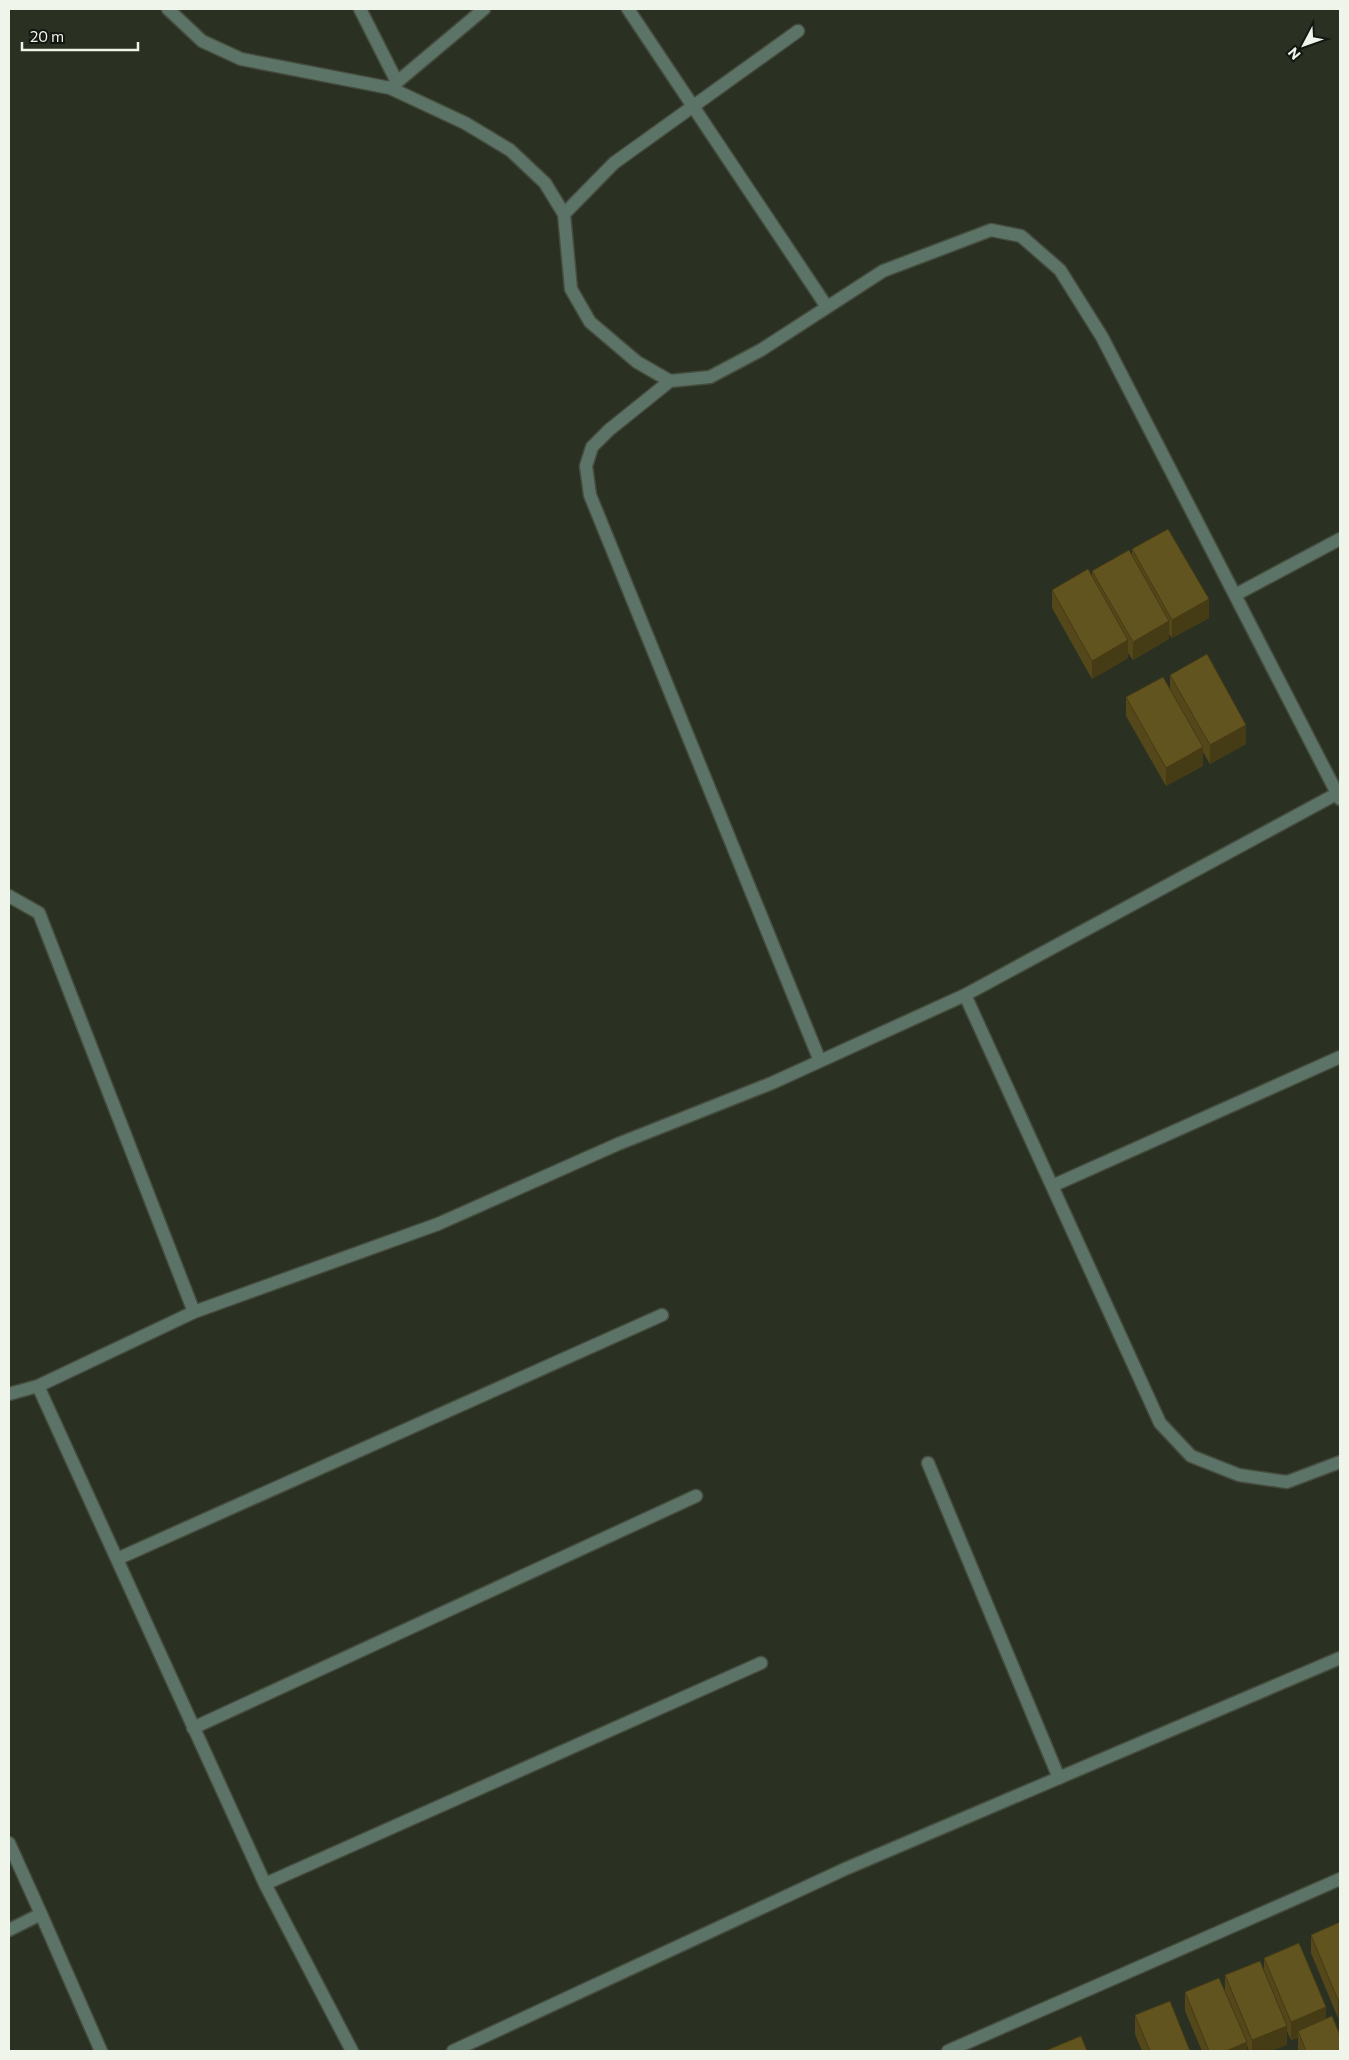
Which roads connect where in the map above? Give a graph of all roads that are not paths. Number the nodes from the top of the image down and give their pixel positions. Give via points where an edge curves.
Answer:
1 (168, 9) edge
2 (360, 9) edge
3 (484, 9) edge
4 (628, 9) edge
5 (798, 31) dead end
6 (394, 85) junction
7 (693, 106) junction
8 (564, 214) junction
9 (827, 307) junction
10 (670, 381) junction
11 (1340, 539) edge
12 (1235, 595) junction
13 (1339, 795) edge
14 (9, 896) edge
15 (965, 995) junction
16 (1340, 1057) edge
17 (820, 1061) junction
18 (1052, 1186) junction
19 (194, 1312) junction
20 (662, 1315) dead end
21 (38, 1386) junction
22 (9, 1394) edge
23 (1340, 1462) edge
24 (928, 1463) dead end
25 (696, 1496) dead end
26 (117, 1559) junction
27 (1340, 1658) edge
28 (761, 1664) dead end
29 (193, 1728) junction
30 (1059, 1778) junction
31 (9, 1843) edge
32 (1340, 1878) edge
33 (265, 1884) junction
34 (41, 1914) junction
35 (9, 1930) edge
36 (101, 2051) edge
37 (352, 2051) edge
38 (453, 2051) edge
39 (948, 2051) edge

1 - 6 street via 202,41 241,59
2 - 6 street
3 - 6 street
4 - 7 street
5 - 7 street
6 - 8 street via 510,150 545,183
7 - 8 street via 614,163
7 - 9 street
8 - 10 street via 571,289 590,322 637,362
9 - 10 street via 761,350 710,377
9 - 12 street via 883,271 991,230 1021,236 1060,270 1102,337
10 - 17 street via 592,447 586,466 590,495
11 - 12 street
12 - 13 street
13 - 15 street
14 - 19 street via 40,913
15 - 17 street
15 - 18 street
16 - 18 street
17 - 19 street via 618,1144 438,1224
18 - 23 street via 1160,1423 1191,1456 1239,1475 1287,1482
19 - 21 street
20 - 26 street
21 - 22 street
21 - 26 street
24 - 30 street
25 - 29 street
26 - 29 street
27 - 30 street
28 - 33 street
29 - 33 street
30 - 38 street via 845,1869
31 - 34 street
32 - 39 street
33 - 37 street
34 - 35 street
34 - 36 street

